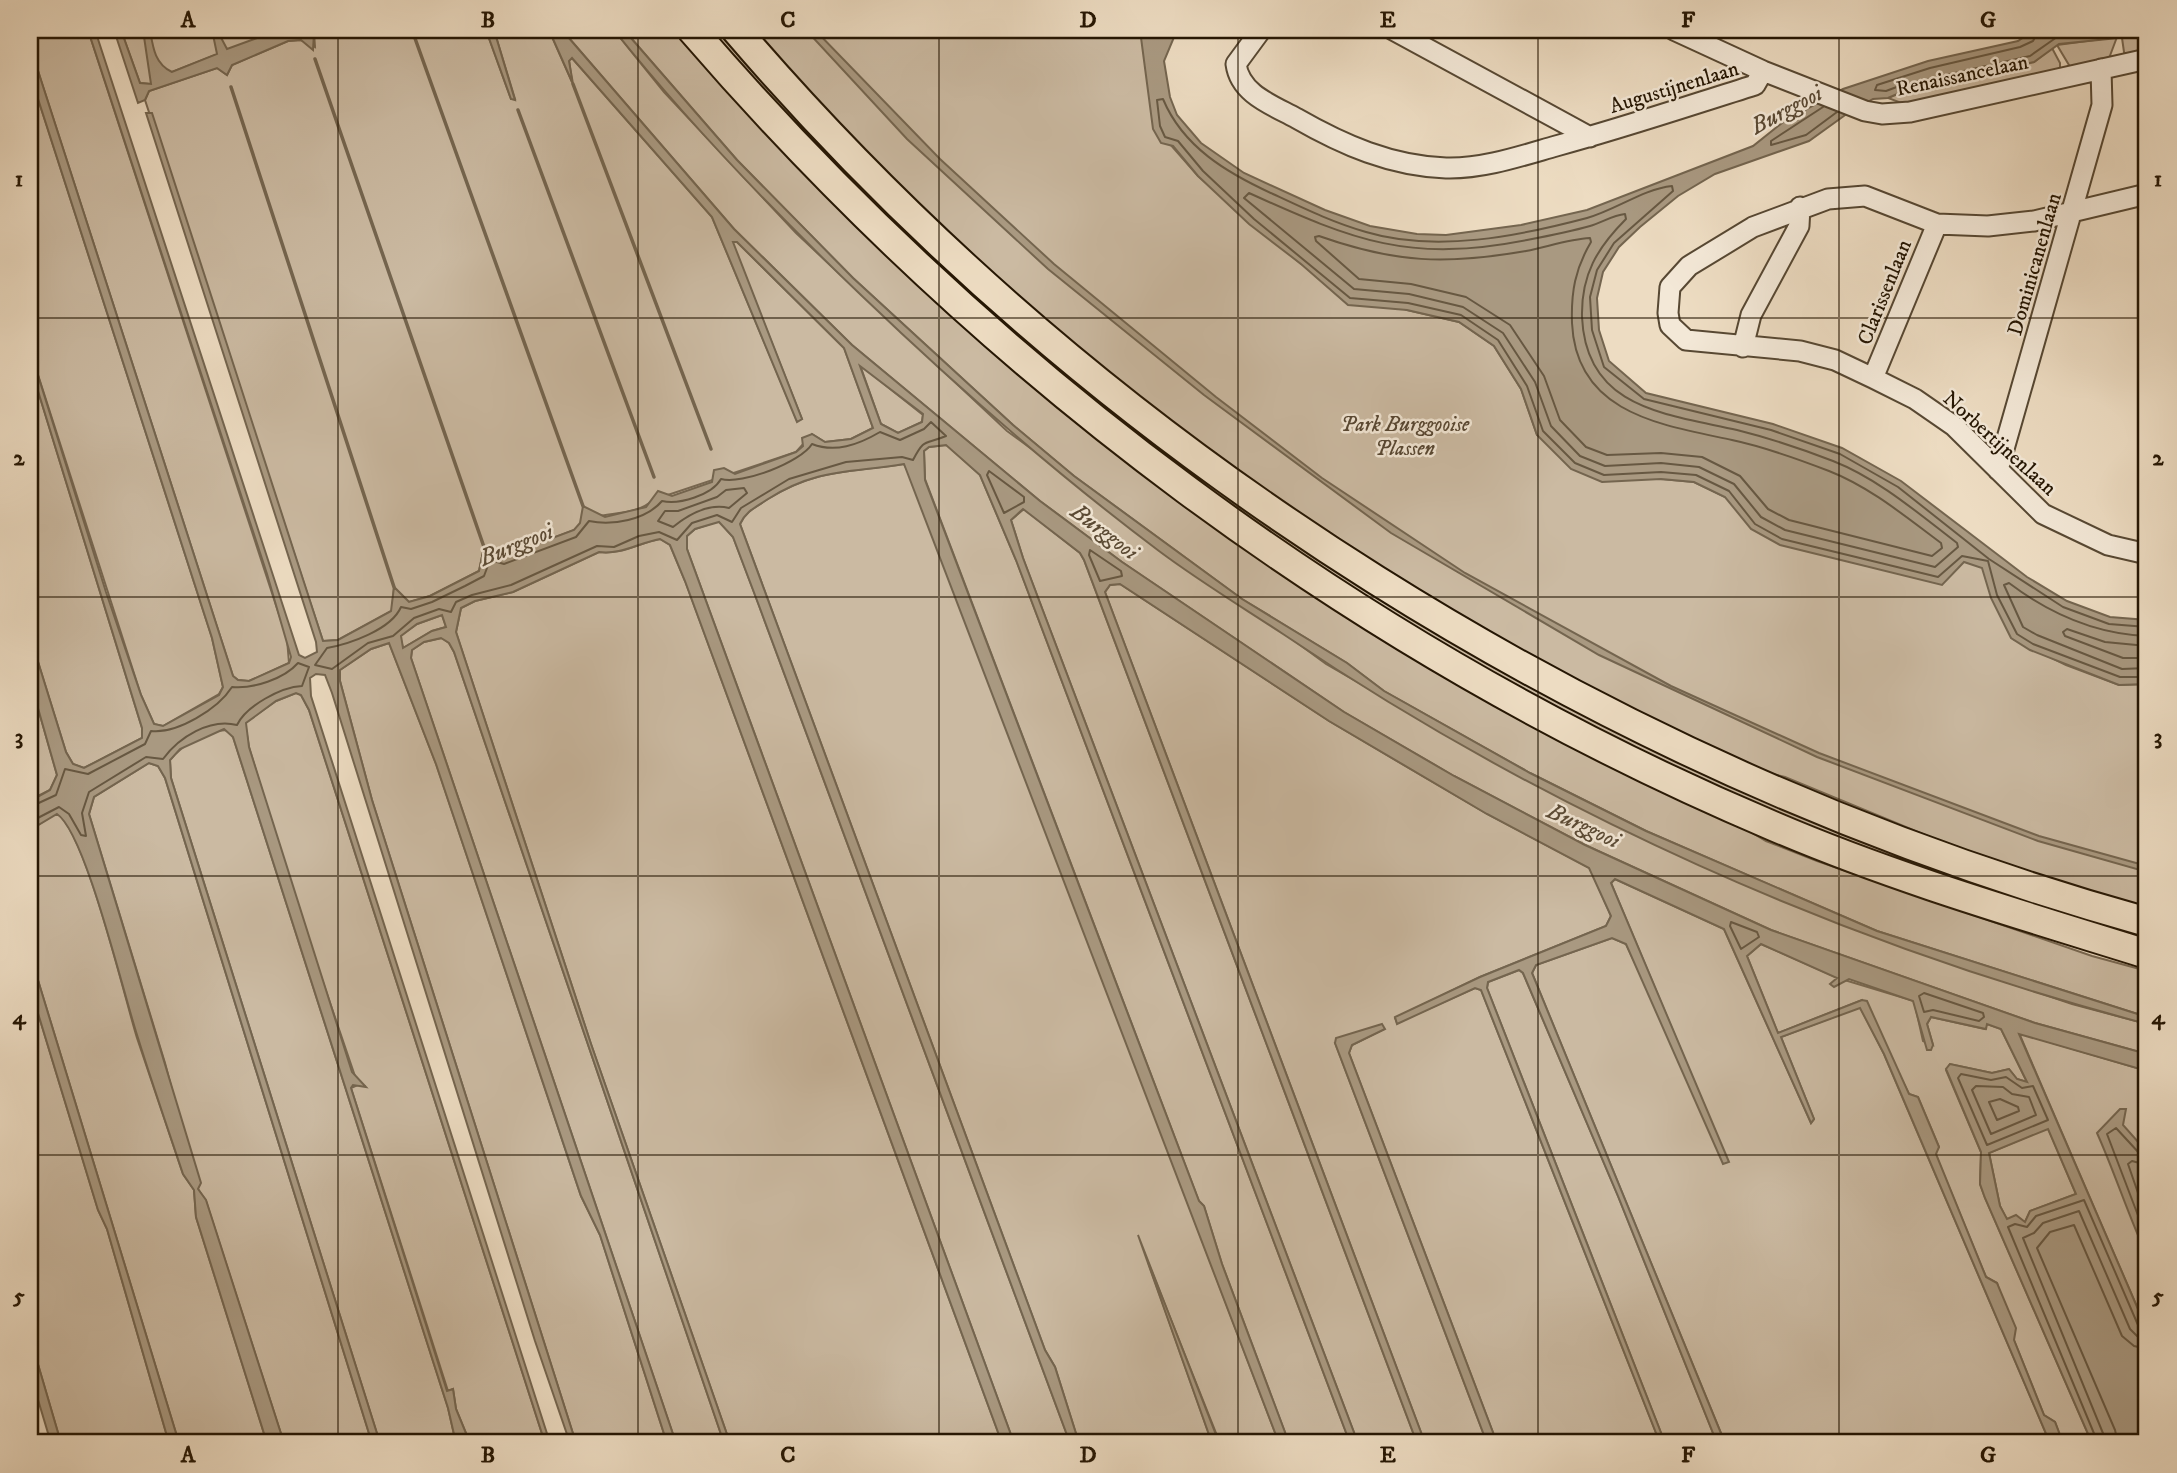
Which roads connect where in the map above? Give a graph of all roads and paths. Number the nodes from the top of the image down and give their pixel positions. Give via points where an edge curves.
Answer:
1 (692, 30) edge
2 (736, 30) edge
3 (1261, 30) edge
4 (1393, 30) edge
5 (1674, 30) edge
6 (2147, 59) edge
7 (2101, 69) junction
8 (1763, 71) junction
9 (1590, 137) junction
10 (2147, 194) edge
11 (1800, 207) junction
12 (2073, 212) junction
13 (1937, 223) junction
14 (1742, 347) junction
15 (1873, 378) junction
16 (1998, 470) junction
17 (2147, 554) edge
18 (2147, 922) edge
19 (2147, 954) edge

1 - 19 highway via 817,167 978,322 1163,472 1365,611 1541,714 1772,826 1853,858
2 - 18 highway via 900,206 999,297 1108,389 1261,503 1396,594 1544,679 1754,781 1874,833 2066,900
3 - 9 street, Augustijnenlaan via 1236,64 1238,77 1249,91 1342,144 1395,161 1447,168 1502,162
4 - 9 street, Augustijnenlaan
5 - 8 street, Renaissancelaan
6 - 7 street, Renaissancelaan
7 - 8 street, Renaissancelaan via 1910,112 1882,114
7 - 12 street, Dominicanenlaan via 2102,105
8 - 9 street, Augustijnenlaan via 1755,85
10 - 12 street, Norbertijnenlaan
11 - 13 street, Norbertijnenlaan via 1865,196
11 - 14 street via 1800,226 1751,315
11 - 14 street, Norbertijnenlaan via 1729,240 1689,266 1670,287 1668,313 1677,335 1700,344
12 - 13 street, Norbertijnenlaan via 1988,226
12 - 16 street, Dominicanenlaan
13 - 15 street, Clarissenlaan
14 - 15 street, Norbertijnenlaan via 1800,351 1835,360
15 - 16 street, Norbertijnenlaan via 1954,426
16 - 17 street, Norbertijnenlaan via 2043,514 2108,545

